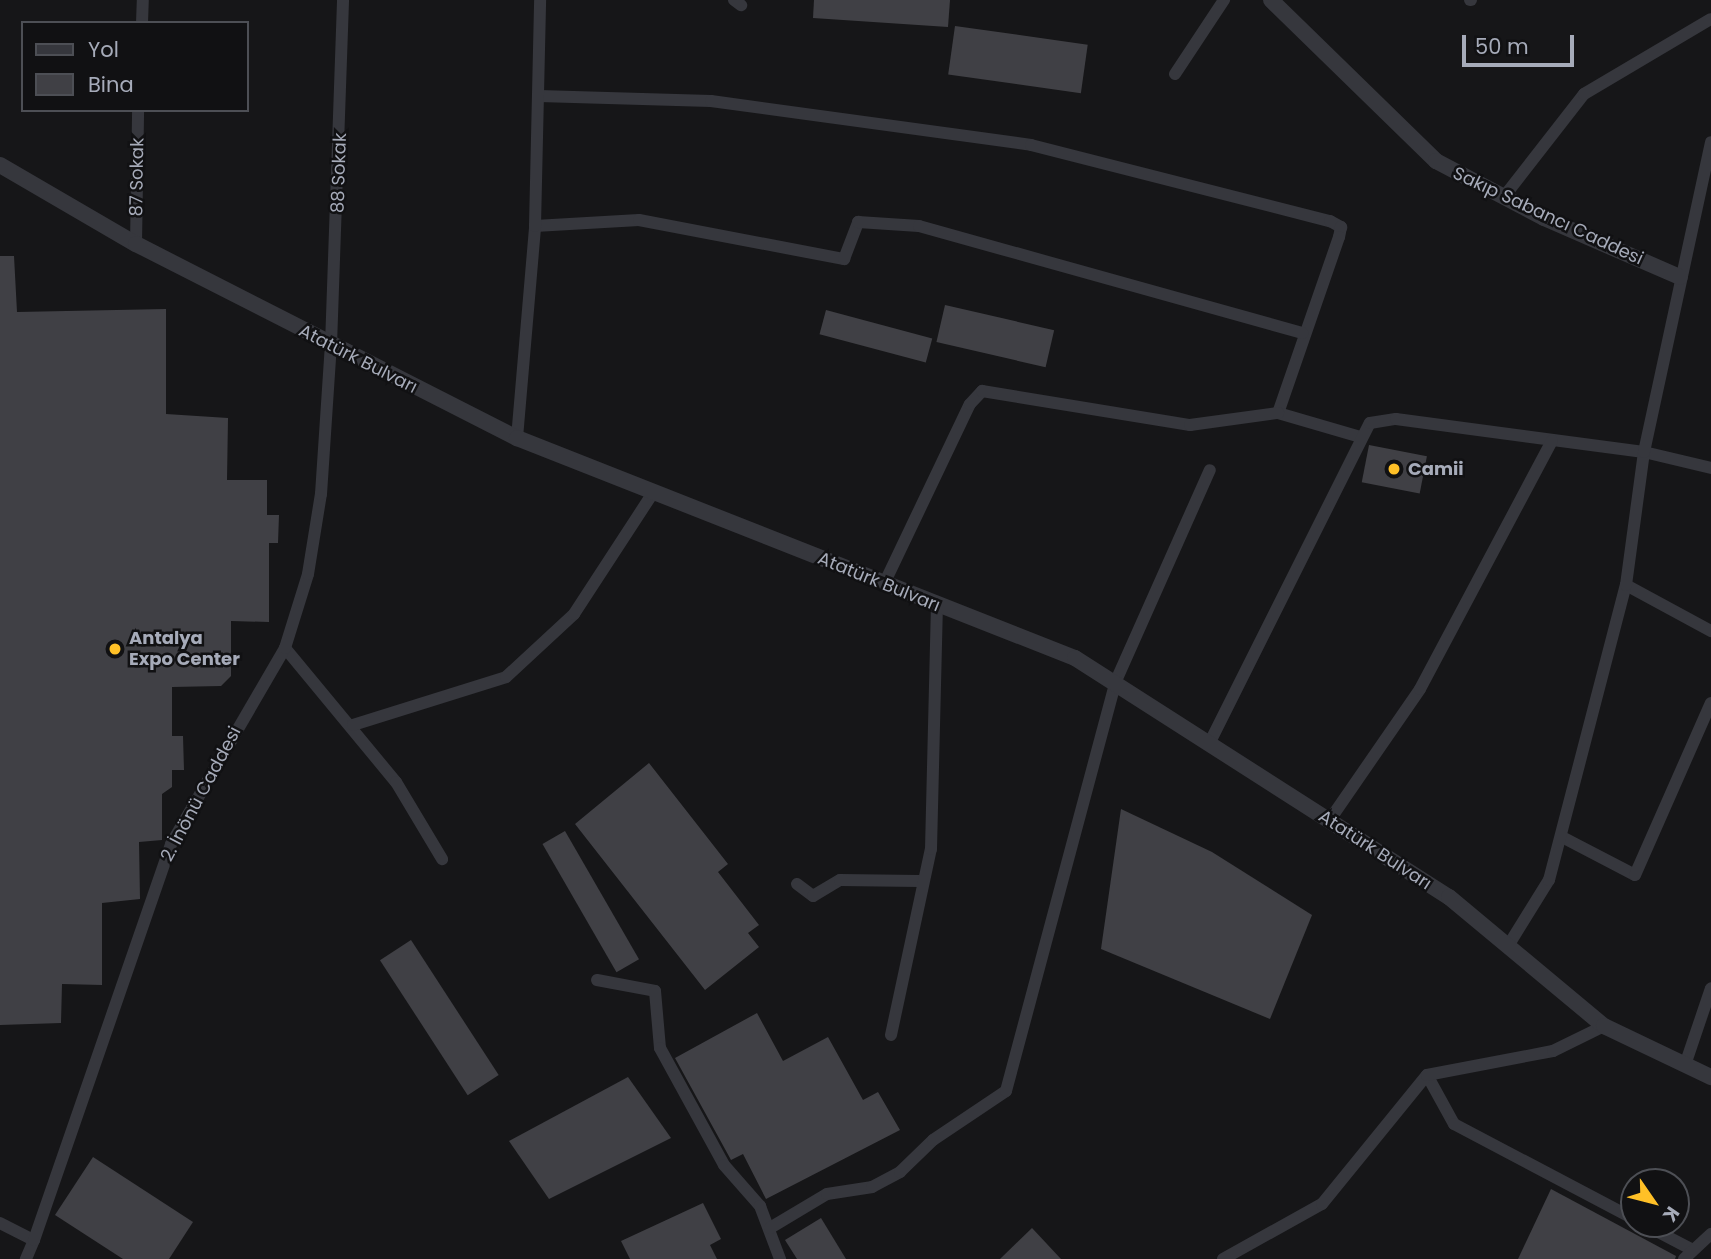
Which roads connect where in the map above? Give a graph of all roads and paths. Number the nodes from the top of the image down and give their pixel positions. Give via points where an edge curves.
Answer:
1 (144, 0) edge
2 (343, 0) edge
3 (540, 0) edge
4 (1224, 0) edge
5 (1271, 0) edge
6 (1711, 19) edge
7 (142, 21) edge
8 (1175, 74) dead end
9 (538, 96) junction
10 (138, 112) edge
11 (1711, 142) edge
12 (0, 165) edge
13 (1503, 198) junction
14 (535, 226) junction
15 (136, 244) junction
16 (1680, 277) junction
17 (1302, 333) junction
18 (331, 345) junction
19 (1278, 413) junction
20 (1360, 437) junction
21 (517, 438) junction
22 (1552, 442) junction
23 (1644, 452) junction
24 (1711, 468) edge
25 (1210, 470) dead end
26 (651, 496) junction
27 (884, 584) junction
28 (1626, 585) junction
29 (937, 605) junction
30 (1711, 631) edge
31 (285, 648) junction
32 (1115, 683) junction
33 (1711, 703) edge
34 (353, 725) junction
35 (1209, 744) junction
36 (1329, 821) junction
37 (1562, 837) junction
38 (442, 859) dead end
39 (919, 881) junction
40 (797, 884) dead end
41 (1508, 946) junction
42 (597, 980) dead end
43 (1711, 988) edge
44 (1604, 1026) junction
45 (891, 1035) dead end
46 (1685, 1065) junction
47 (1427, 1075) junction
48 (1711, 1077) edge
49 (1620, 1212) edge
50 (0, 1223) edge
51 (770, 1228) junction
52 (1711, 1234) edge
53 (1663, 1238) edge
54 (34, 1240) junction
55 (1688, 1255) edge
56 (26, 1259) edge
57 (780, 1259) edge
58 (1223, 1259) edge

1 - 7 street
2 - 18 street, 88 Sokak
3 - 9 street
4 - 8 street
5 - 13 street, Sakıp Sabancı Caddesi via 1436,160
6 - 13 street via 1584,94
9 - 14 street
9 - 17 street via 711,101 1031,145 1330,221 1341,227 1339,237
10 - 15 street, 87 Sokak
11 - 16 street
12 - 15 street, Atatürk Bulvarı
13 - 16 street, Sakıp Sabancı Caddesi
14 - 17 street via 639,220 844,258 858,222 919,226
14 - 21 street
15 - 18 street, Atatürk Bulvarı
16 - 23 street
17 - 19 street
18 - 21 street, Atatürk Bulvarı
18 - 31 street, 2. İnönü Caddesi via 321,494 308,574
19 - 20 street
19 - 27 street via 1190,425 982,391 970,404
20 - 22 street via 1370,423 1396,419
20 - 35 street
21 - 26 street, Atatürk Bulvarı
22 - 23 street
22 - 36 street via 1420,689
23 - 24 street
23 - 28 street
25 - 32 street
26 - 27 street, Atatürk Bulvarı
26 - 34 street via 574,614 506,677
27 - 29 street, Atatürk Bulvarı
28 - 30 street
28 - 37 street via 1601,663
29 - 32 street, Atatürk Bulvarı via 1076,658
29 - 39 street via 931,707 934,819
31 - 34 street
31 - 54 street, 2. İnönü Caddesi via 171,844
32 - 35 street, Atatürk Bulvarı
32 - 51 street via 1006,1091 933,1140 900,1172 872,1187 827,1194
33 - 37 street via 1635,874
34 - 38 street
35 - 36 street, Atatürk Bulvarı
36 - 41 street, Atatürk Bulvarı via 1448,897
37 - 41 street via 1549,880
39 - 40 street via 840,880 813,896
39 - 45 street via 919,925
41 - 44 street, Atatürk Bulvarı
42 - 51 street via 655,991 660,1048 724,1165 748,1188
43 - 46 street
44 - 46 street, Atatürk Bulvarı
44 - 47 street via 1553,1051
46 - 48 street, Atatürk Bulvarı
47 - 49 street via 1454,1124
47 - 58 street via 1322,1204
50 - 54 street
51 - 57 street
52 - 55 street
53 - 55 street
54 - 56 street, 2. İnönü Caddesi

